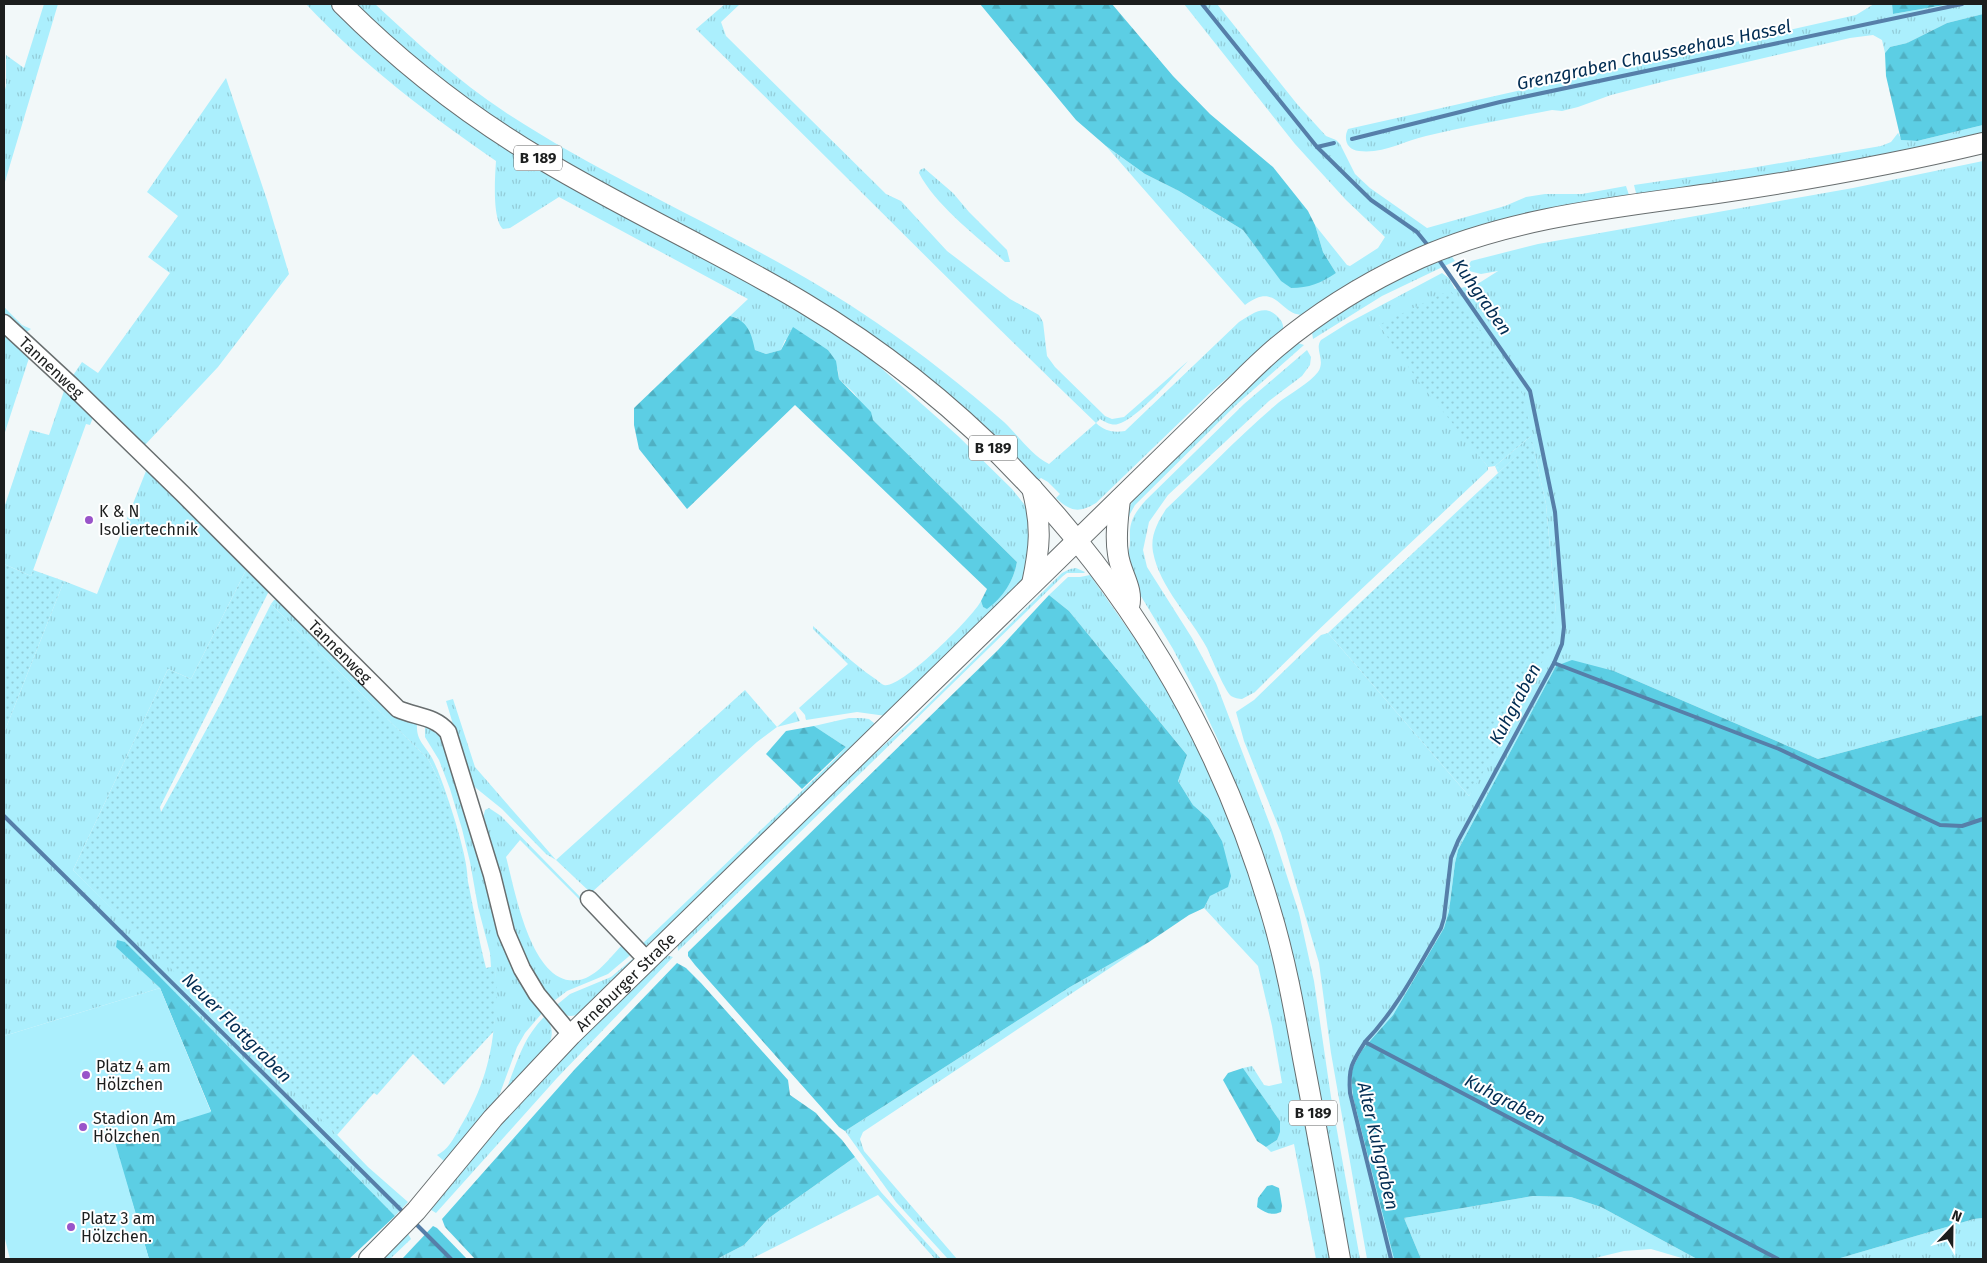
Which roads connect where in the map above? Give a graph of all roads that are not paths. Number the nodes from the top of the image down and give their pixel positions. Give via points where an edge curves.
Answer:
1 (342, 4) edge
2 (1983, 143) edge
3 (4, 323) edge
4 (1032, 487) junction
5 (1120, 499) junction
6 (1077, 540) junction
7 (1032, 584) junction
8 (1129, 609) junction
9 (589, 899) dead end
10 (648, 961) junction
11 (571, 1035) junction
12 (369, 1259) edge
13 (1340, 1259) edge

1 - 4 main road, B 189 via 425,78 510,140 575,179 775,286 849,331 952,411
2 - 5 main road, Arneburger Straße via 1818,177 1537,222 1490,233 1420,258 1358,290 1277,347
3 - 11 street, Tannenweg via 183,494 398,709 441,723 448,732 506,932 536,994
4 - 6 main road, B 189
4 - 7 main road via 1040,536
5 - 6 main road, Arneburger Straße
5 - 8 main road via 1117,553 1131,598
6 - 7 main road, Arneburger Straße
6 - 8 main road, B 189
7 - 10 main road, Arneburger Straße
8 - 13 main road, B 189 via 1167,669 1206,741 1257,867 1290,993
9 - 10 street
10 - 11 main road, Arneburger Straße
11 - 12 main road, Arneburger Straße via 499,1111 398,1231

